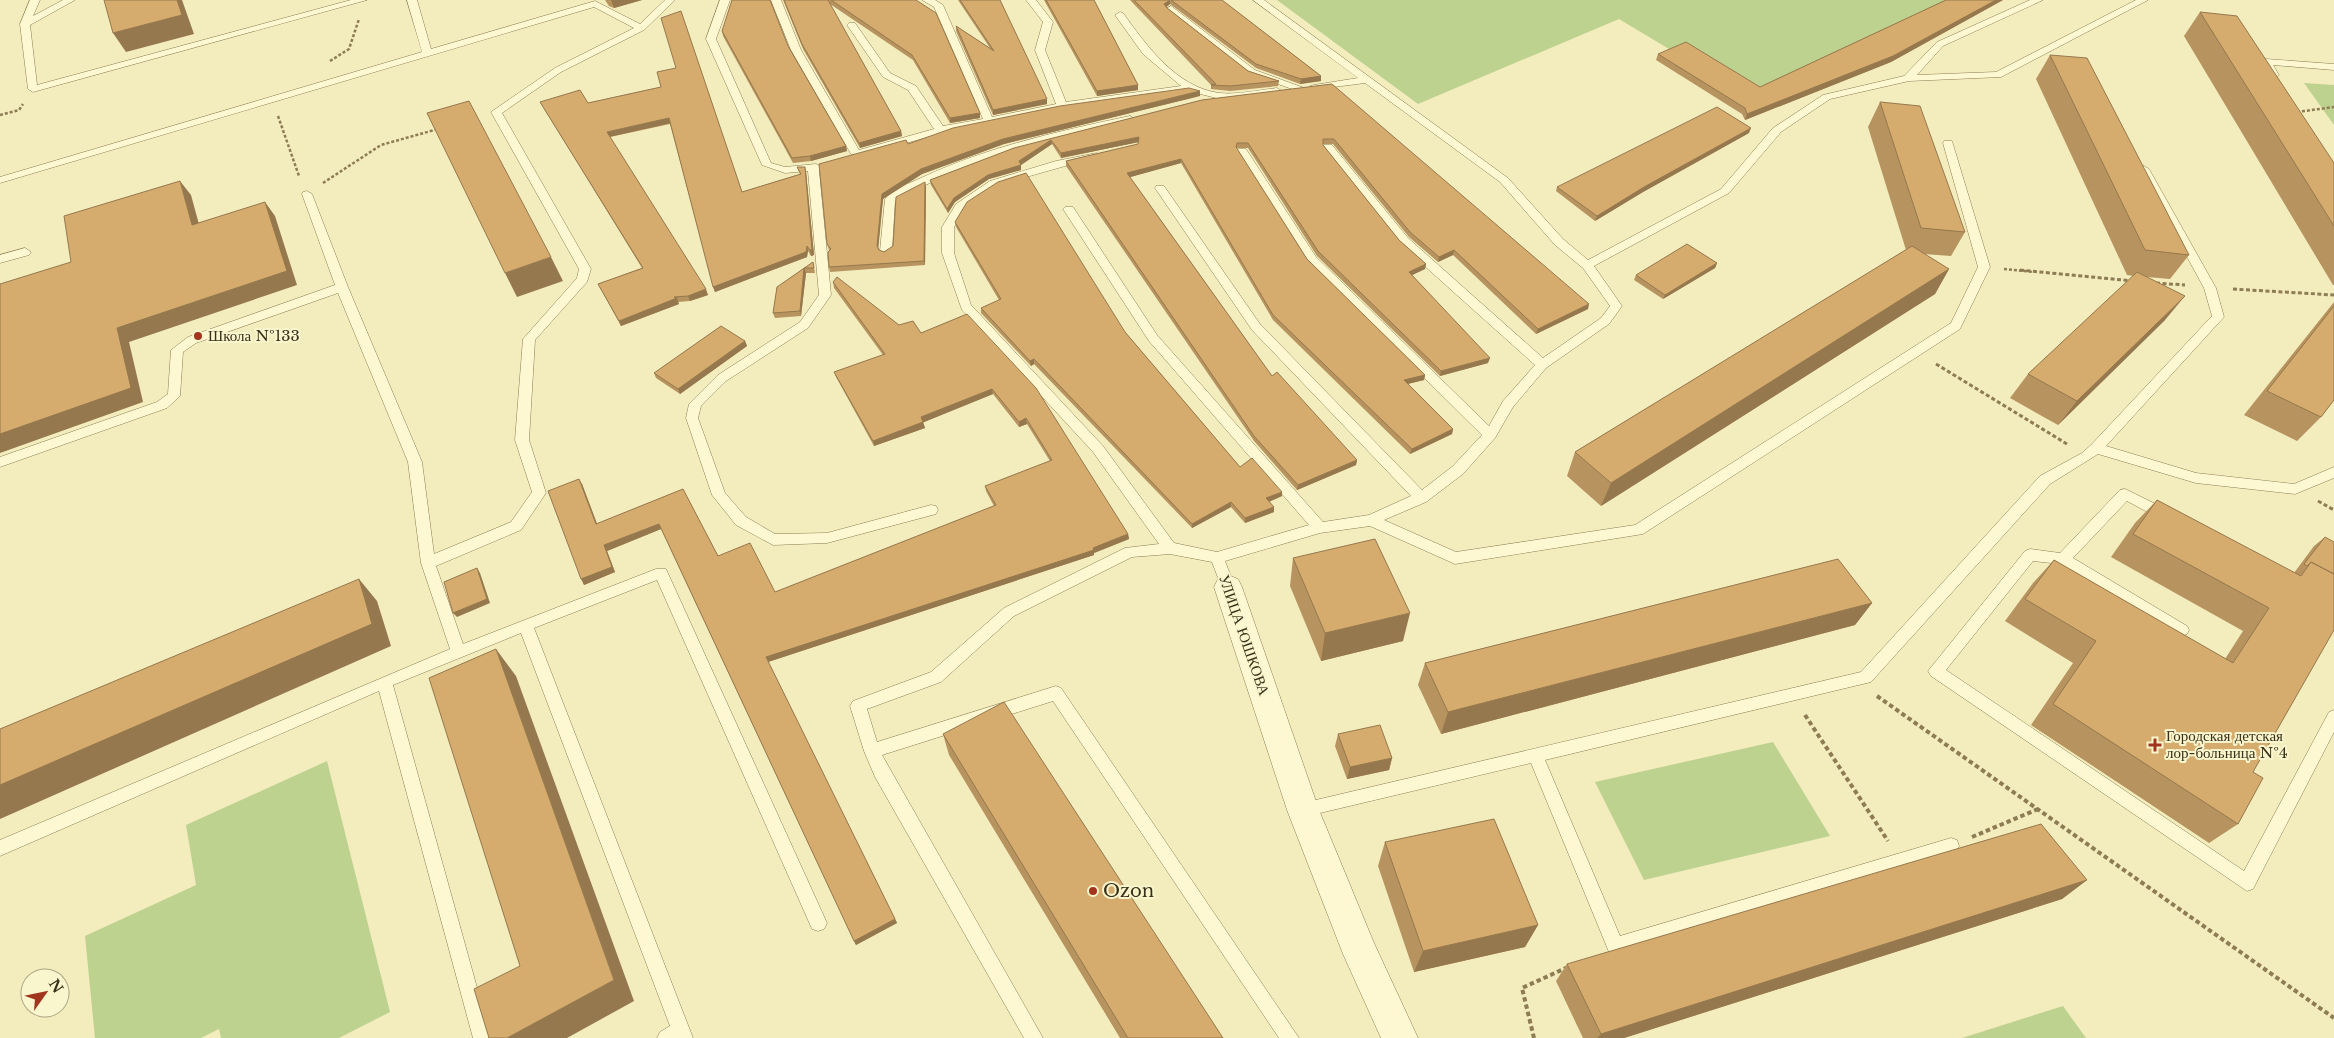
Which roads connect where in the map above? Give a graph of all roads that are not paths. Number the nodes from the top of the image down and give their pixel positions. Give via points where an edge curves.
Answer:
1 (35, 0) edge
2 (70, 0) edge
3 (362, 0) edge
4 (412, 0) edge
5 (670, 0) edge
6 (725, 0) edge
7 (776, 0) edge
8 (927, 0) edge
9 (1032, 0) edge
10 (1258, 0) edge
11 (2038, 0) edge
12 (2143, 0) edge
13 (1171, 9) edge
14 (1120, 15) dead end
15 (25, 24) junction
16 (852, 25) dead end
17 (641, 28) junction
18 (427, 52) junction
19 (2334, 67) edge
20 (1908, 78) junction
21 (1367, 80) junction
22 (1189, 88) junction
23 (1302, 89) junction
24 (1220, 96) junction
25 (1201, 102) edge
26 (1062, 106) junction
27 (2296, 112) edge
28 (1137, 117) edge
29 (988, 119) junction
30 (940, 130) junction
31 (1948, 143) dead end
32 (1328, 148) edge
33 (1242, 151) edge
34 (1106, 152) edge
35 (2135, 154) edge
36 (830, 162) edge
37 (813, 167) junction
38 (0, 180) edge
39 (1160, 188) dead end
40 (306, 194) road end
41 (1069, 209) dead end
42 (886, 251) edge
43 (25, 252) dead end
44 (0, 260) edge
45 (1587, 265) junction
46 (342, 288) junction
47 (1542, 365) junction
48 (1490, 435) junction
49 (2091, 452) junction
50 (0, 462) edge
51 (2334, 472) edge
52 (1421, 498) junction
53 (931, 510) dead end
54 (1371, 520) junction
55 (2177, 521) edge
56 (1320, 528) junction
57 (1170, 548) junction
58 (2063, 560) junction
59 (428, 563) junction
60 (1223, 572) junction
61 (526, 625) junction
62 (2182, 630) dead end
63 (458, 652) junction
64 (384, 682) junction
65 (2334, 716) edge
66 (872, 751) junction
67 (1536, 756) junction
68 (1303, 810) junction
69 (1951, 846) road end
70 (0, 848) edge
71 (818, 923) dead end
72 (677, 1035) edge
73 (482, 1038) edge
74 (1034, 1038) edge
75 (1290, 1038) edge
76 (1400, 1038) edge

1 - 15 lane
2 - 15 lane
3 - 15 lane via 33,89
4 - 18 lane
5 - 17 lane
6 - 37 lane via 711,39 767,166 785,170
7 - 30 lane via 796,50 852,155
8 - 29 lane via 938,5
9 - 26 lane via 1048,22 1040,50
10 - 21 lane
11 - 20 lane via 1940,44
12 - 20 lane via 1998,75
13 - 23 lane via 1252,72
14 - 22 lane via 1146,52
16 - 30 lane via 886,75 912,88
17 - 18 lane via 595,4
17 - 59 lane via 558,70 496,112 585,269 583,279 529,339 522,440 539,493 516,526
18 - 38 lane
19 - 27 lane via 2266,62
20 - 45 lane via 1827,96 1777,130 1725,191
21 - 23 lane
21 - 45 lane via 1504,180 1559,242
22 - 24 lane
22 - 26 lane
23 - 24 lane
24 - 25 lane
26 - 29 lane
28 - 42 lane via 973,160 918,181 890,199
29 - 30 lane
31 - 54 lane via 1984,267 1956,326 1638,530 1455,558
32 - 47 lane via 1404,241
33 - 48 lane via 1312,260
34 - 57 lane via 1060,162 994,184 962,204 948,227 948,253 966,307 1098,449
35 - 49 lane via 2210,288 2218,317
36 - 37 lane
37 - 53 lane via 825,295 804,325 722,378 695,404 692,418 719,495 741,520 773,540 827,538
39 - 52 lane via 1256,327
40 - 46 lane
41 - 56 lane via 1153,338
43 - 44 lane
45 - 47 lane, УЛИЦА ЮШКОВА via 1616,306 1604,321
46 - 50 lane via 192,340 177,350 174,396 162,405
46 - 59 lane via 414,462
47 - 48 lane, УЛИЦА ЮШКОВА via 1508,404
48 - 52 lane, УЛИЦА ЮШКОВА via 1458,470
49 - 51 lane via 2196,478 2295,489
49 - 67 lane via 2045,480 1866,677
52 - 54 lane, УЛИЦА ЮШКОВА
54 - 56 lane, УЛИЦА ЮШКОВА
55 - 58 lane via 2125,494
56 - 60 lane, УЛИЦА ЮШКОВА via 1252,546
57 - 60 lane
57 - 66 lane via 1130,552 1009,612 936,677 858,706
58 - 62 lane
58 - 65 lane via 2030,555 1936,671 2247,882
59 - 63 lane
60 - 68 street, УЛИЦА ЮШКОВА
61 - 63 lane
61 - 71 lane via 661,573
61 - 72 lane
63 - 64 lane
64 - 70 lane
64 - 73 lane
66 - 74 lane
66 - 75 lane via 1056,692
67 - 68 lane
67 - 69 lane via 1615,946
68 - 76 street, УЛИЦА ЮШКОВА via 1361,954

